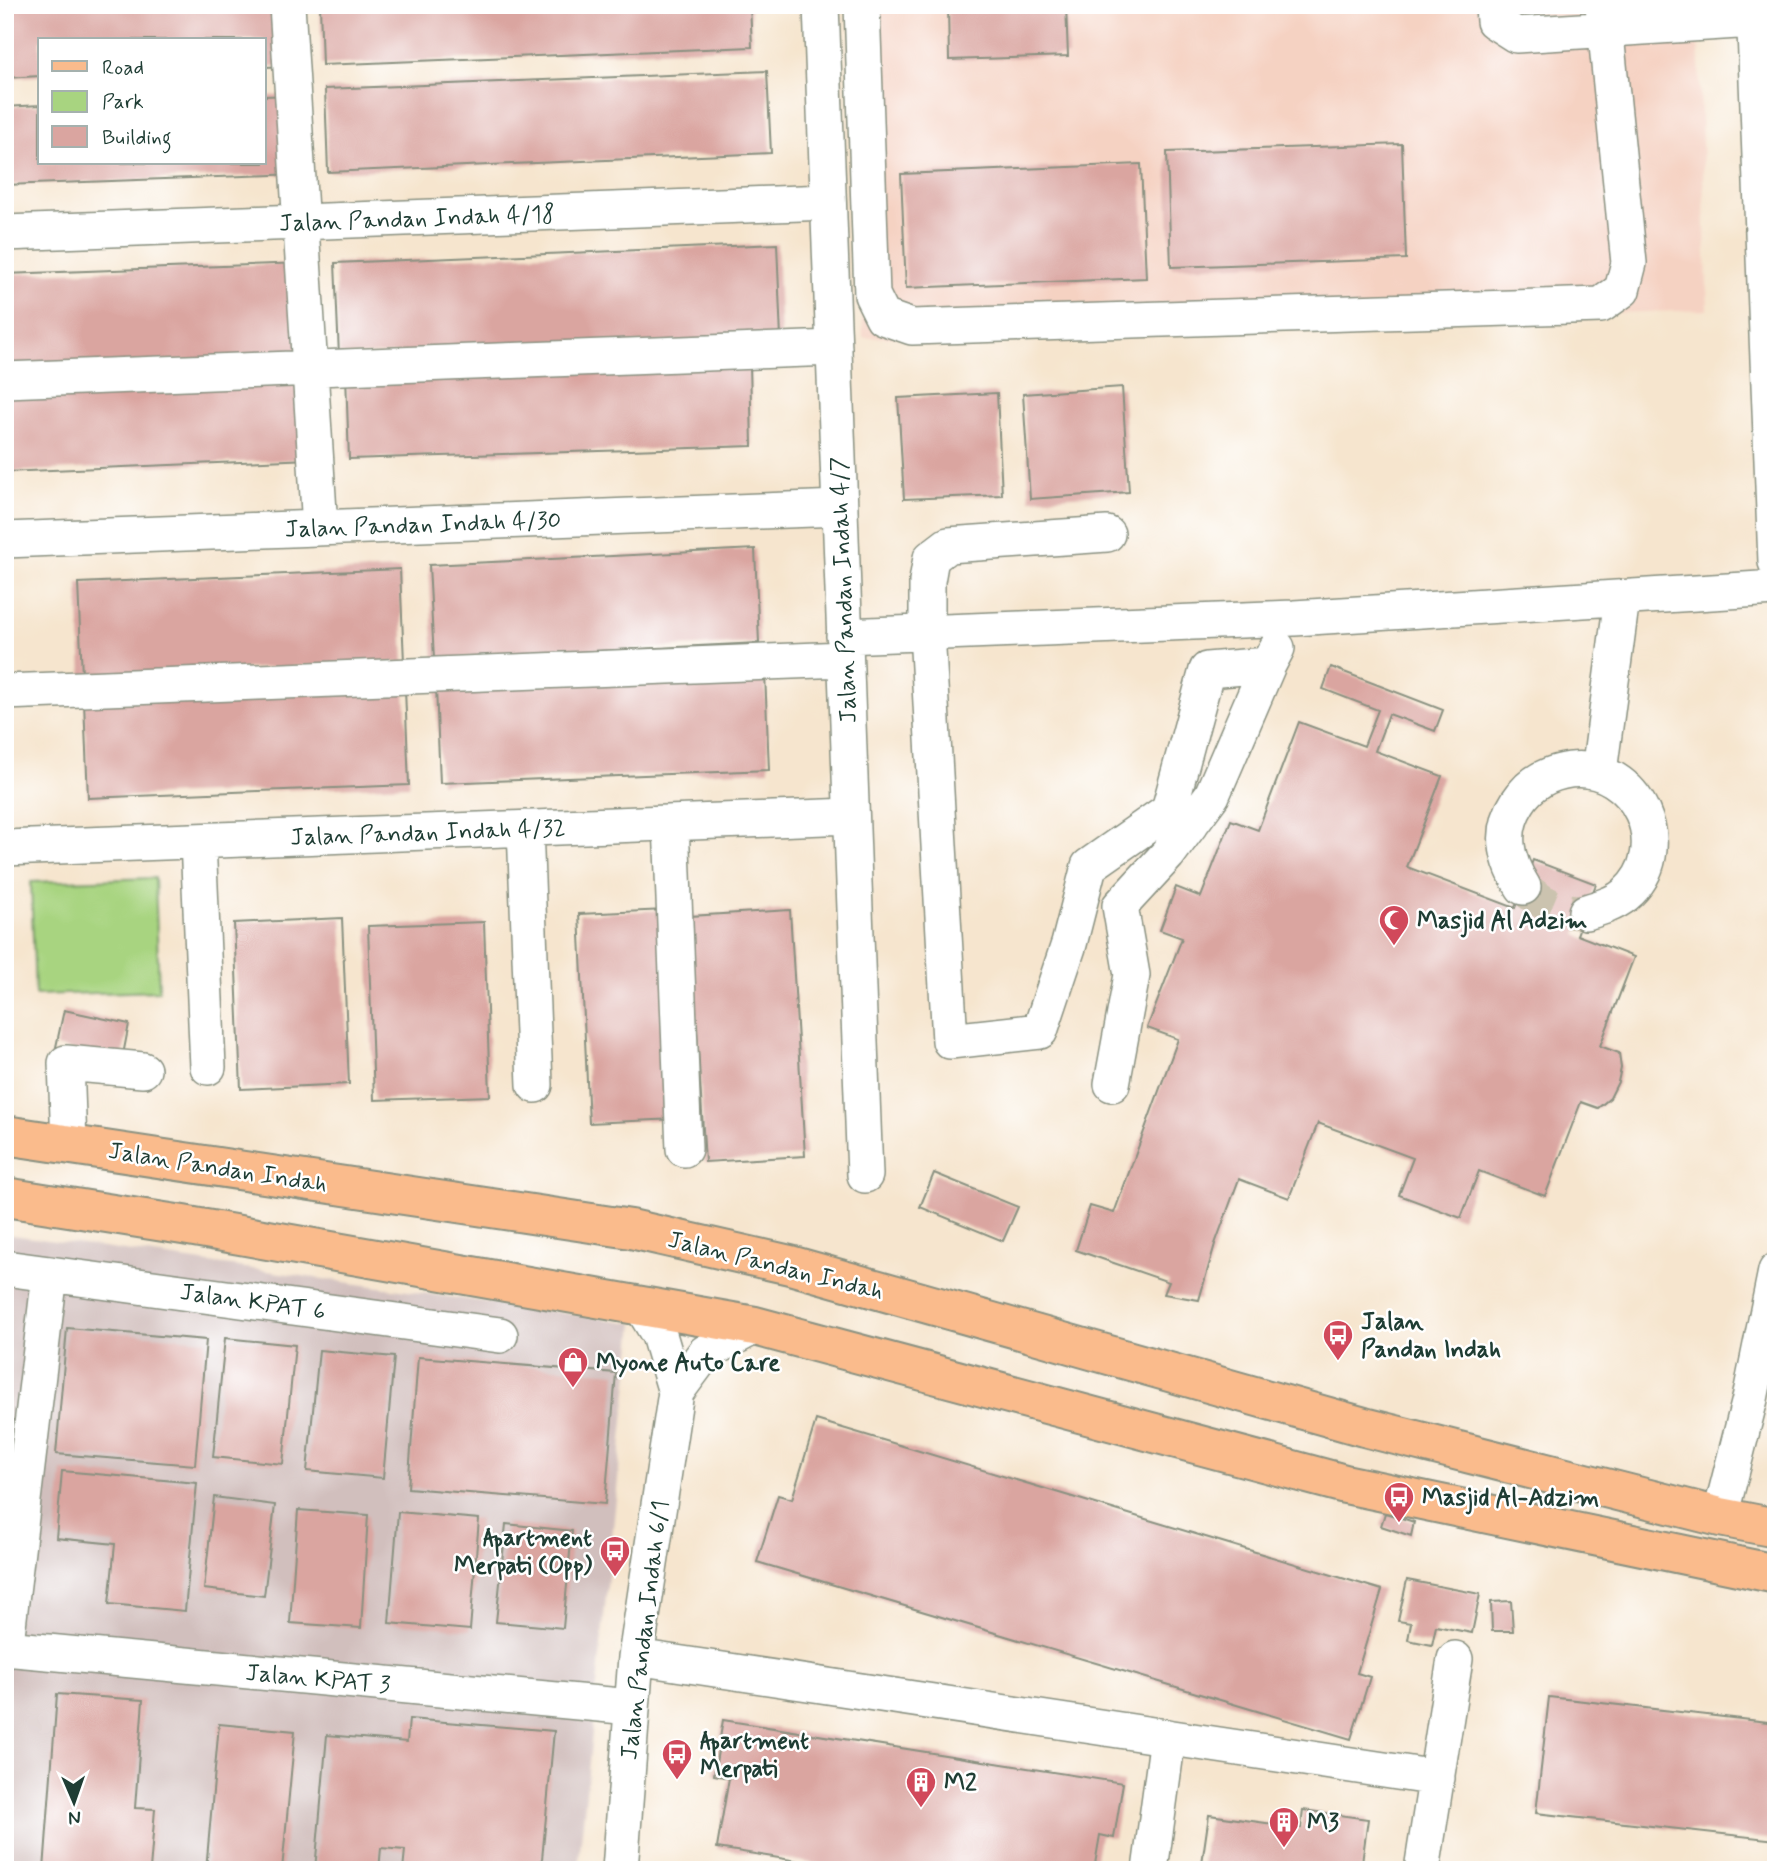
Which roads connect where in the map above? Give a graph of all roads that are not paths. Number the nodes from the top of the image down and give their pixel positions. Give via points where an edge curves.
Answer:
1 (287, 5) edge
2 (821, 5) edge
3 (862, 5) edge
4 (1493, 5) edge
5 (1754, 13) edge
6 (1604, 17) edge
7 (1767, 112) edge
8 (828, 202) junction
9 (299, 222) junction
10 (5, 233) edge
11 (1771, 304) edge
12 (834, 348) junction
13 (310, 368) junction
14 (5, 380) edge
15 (840, 508) junction
16 (320, 528) junction
17 (1107, 534) dead end
18 (5, 540) edge
19 (1776, 562) edge
20 (1776, 588) edge
21 (1622, 598) junction
22 (1294, 618) junction
23 (926, 632) junction
24 (845, 647) junction
25 (1268, 665) junction
26 (5, 692) edge
27 (1599, 772) junction
28 (851, 816) junction
29 (671, 823) junction
30 (525, 828) junction
31 (198, 841) junction
32 (5, 848) edge
33 (1523, 887) tunnel mouth
34 (1586, 912) tunnel mouth
35 (208, 1067) dead end
36 (143, 1070) dead end
37 (1112, 1084) dead end
38 (535, 1085) dead end
39 (5, 1135) edge
40 (69, 1144) junction
41 (684, 1149) dead end
42 (865, 1175) dead end
43 (5, 1196) edge
44 (5, 1268) edge
45 (1776, 1271) edge
46 (50, 1274) junction
47 (642, 1307) junction
48 (755, 1326) junction
49 (500, 1335) dead end
50 (676, 1391) junction
51 (1720, 1517) junction
52 (1776, 1528) edge
53 (1776, 1574) edge
54 (5, 1649) edge
55 (636, 1657) junction
56 (1455, 1659) dead end
57 (631, 1707) junction
58 (1168, 1737) junction
59 (1437, 1778) junction
60 (620, 1870) edge
61 (1150, 1870) edge
62 (1423, 1870) edge

1 - 9 street
2 - 8 street, Jalan Pandan Indah 4/7
3 - 6 street via 872,295 883,317 912,327 1601,305 1622,290 1629,264
4 - 6 street via 1494,22 1516,34
5 - 6 street
5 - 7 street
7 - 11 street
8 - 9 street, Jalan Pandan Indah 4/18
8 - 12 street, Jalan Pandan Indah 4/7
9 - 10 street, Jalan Pandan Indah 4/18
9 - 13 street
11 - 19 street
12 - 13 street
12 - 15 street, Jalan Pandan Indah 4/7
13 - 14 street
13 - 16 street
15 - 16 street, Jalan Pandan Indah 4/30
15 - 24 street, Jalan Pandan Indah 4/7
16 - 18 street, Jalan Pandan Indah 4/30
17 - 23 street via 948,545 931,558
20 - 21 street
21 - 22 street
21 - 27 street
22 - 23 street
22 - 25 street
23 - 24 street
23 - 25 street via 950,1041 1040,1031 1089,866 1169,810 1207,670
24 - 26 street
24 - 28 street, Jalan Pandan Indah 4/7
25 - 37 street via 1212,795 1168,854 1120,906 1132,975
27 - 33 street via 1558,772 1540,779 1524,793 1506,829 1506,850
27 - 34 street via 1619,781 1646,815 1648,858 1625,894
28 - 29 street, Jalan Pandan Indah 4/32
28 - 42 street, Jalan Pandan Indah 4/7
29 - 30 street, Jalan Pandan Indah 4/32
29 - 41 street
30 - 31 street, Jalan Pandan Indah 4/32
30 - 38 street
31 - 32 street, Jalan Pandan Indah 4/32
31 - 35 street
36 - 40 street via 66,1063
39 - 40 main road, Jalan Pandan Indah
40 - 51 main road, Jalan Pandan Indah via 671,1238 790,1265 1364,1427
43 - 47 main road
44 - 46 street, Jalan KPAT 6
45 - 51 street
46 - 49 street, Jalan KPAT 6
46 - 54 street
47 - 48 main road
47 - 50 street, Jalan Pandan Indah 6/1 via 659,1335
48 - 50 street, Jalan Pandan Indah 6/1 via 705,1353
48 - 53 main road via 1345,1484
50 - 55 street, Jalan Pandan Indah 6/1
51 - 52 main road, Jalan Pandan Indah
54 - 57 street, Jalan KPAT 3
55 - 57 street, Jalan Pandan Indah 6/1
55 - 58 street
56 - 59 street
57 - 60 street, Jalan Pandan Indah 6/1
58 - 59 street
58 - 61 street
59 - 62 street

